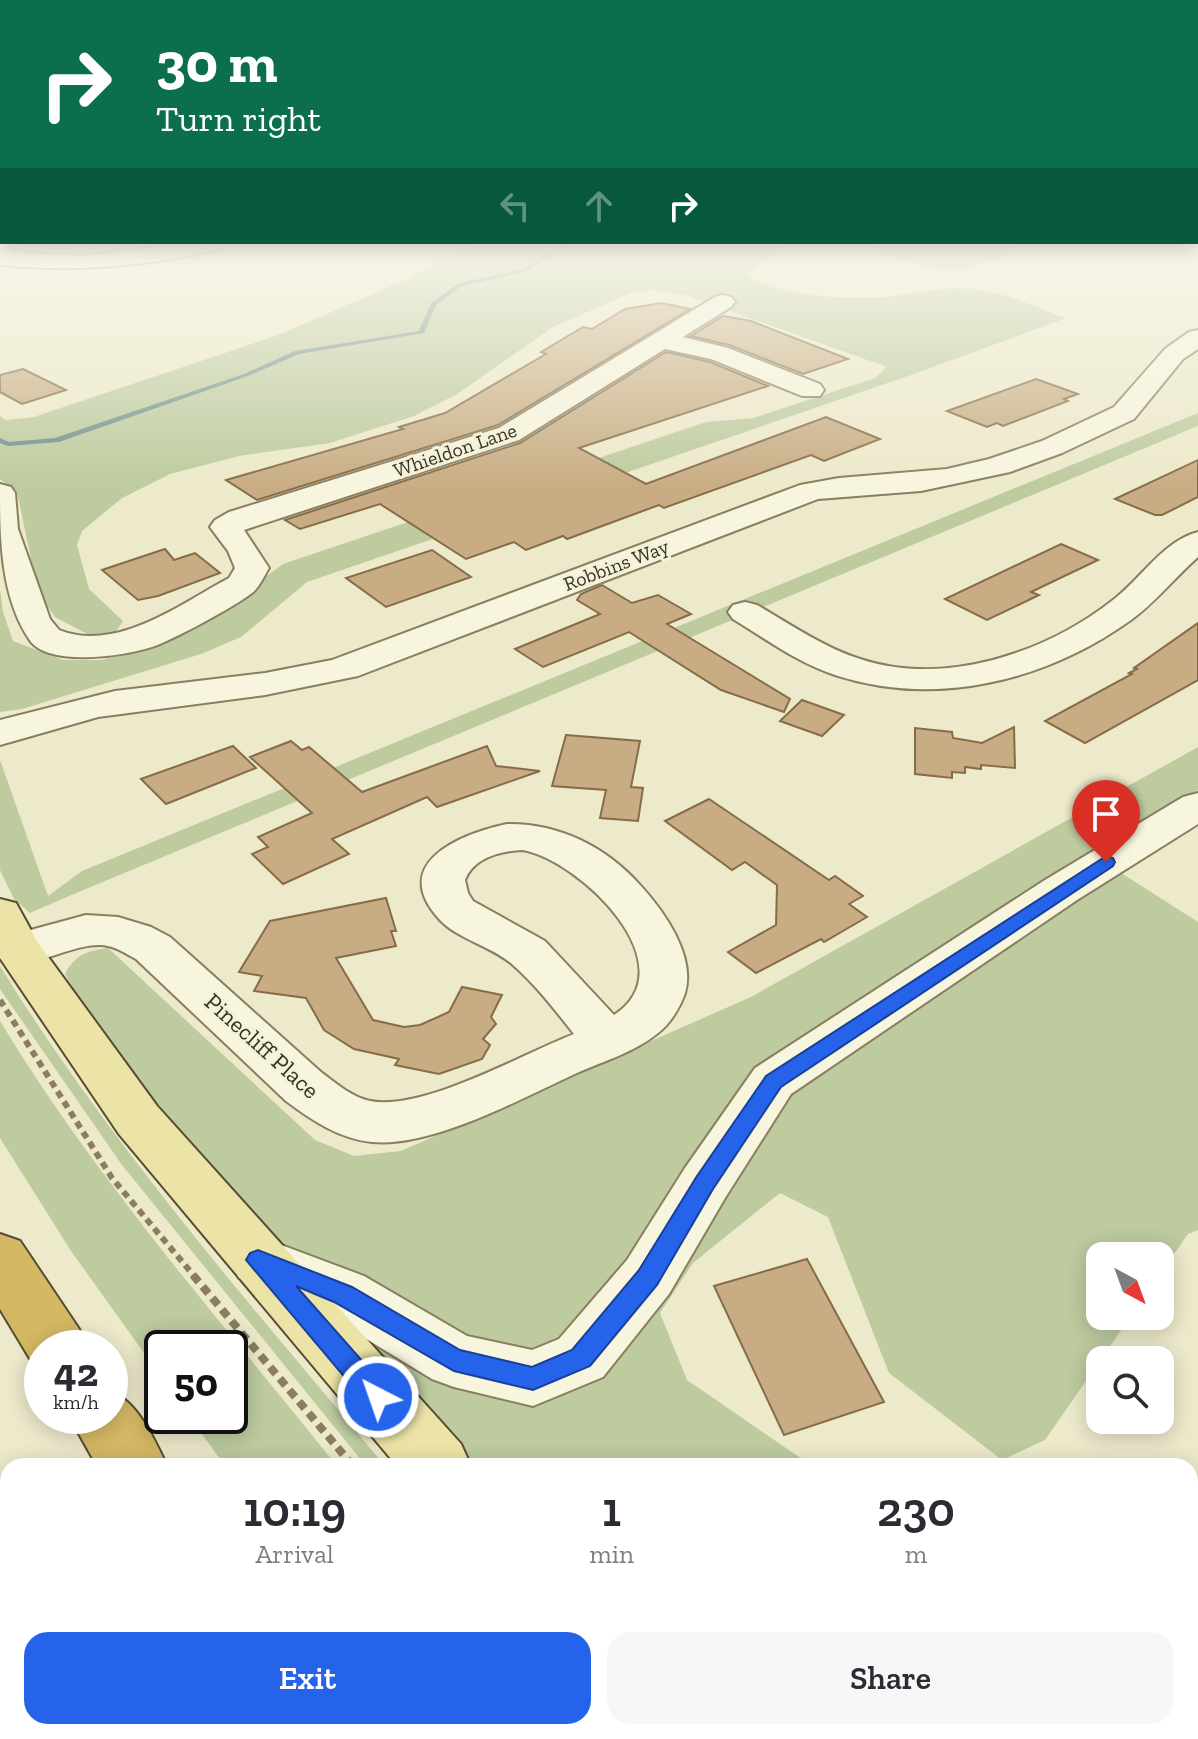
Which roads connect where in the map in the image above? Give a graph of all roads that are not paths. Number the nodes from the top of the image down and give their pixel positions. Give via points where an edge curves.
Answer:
1 (686, 324) edge
2 (1198, 337) edge
3 (660, 340) junction
4 (811, 390) dead end
5 (0, 493) edge
6 (1198, 542) edge
7 (745, 612) dead end
8 (0, 733) edge
9 (1198, 806) edge
10 (9, 932) edge
11 (606, 1040) junction
12 (0, 1258) edge
13 (258, 1260) junction
14 (46, 1330) edge
15 (113, 1434) edge
16 (129, 1458) edge
17 (431, 1458) edge

1 - 3 street, Whieldon Lane
2 - 8 street, Robbins Way via 1174,354 1124,413 1000,465 956,478 811,491 304,679 130,700
3 - 4 street via 719,353
3 - 5 street, Whieldon Lane via 509,434 240,519 226,527 252,568 242,585 161,631 122,644 61,644 46,638 33,621 2,529
6 - 7 street via 1123,610 1060,648 989,672 898,678 847,667
9 - 13 street via 773,1081 648,1277 581,1358 533,1378 454,1360 343,1294
10 - 11 street, Pinecliff Place via 121,931 139,938 304,1087 346,1114 374,1122 406,1120 465,1100
10 - 13 main road via 138,1120
11 - 11 street, Pinecliff Place via 639,1023 662,991 663,975 651,939 626,894 587,862 537,839 494,839 458,857 449,865 444,884 449,903 528,952
12 - 14 highway
13 - 17 main road
15 - 16 highway

